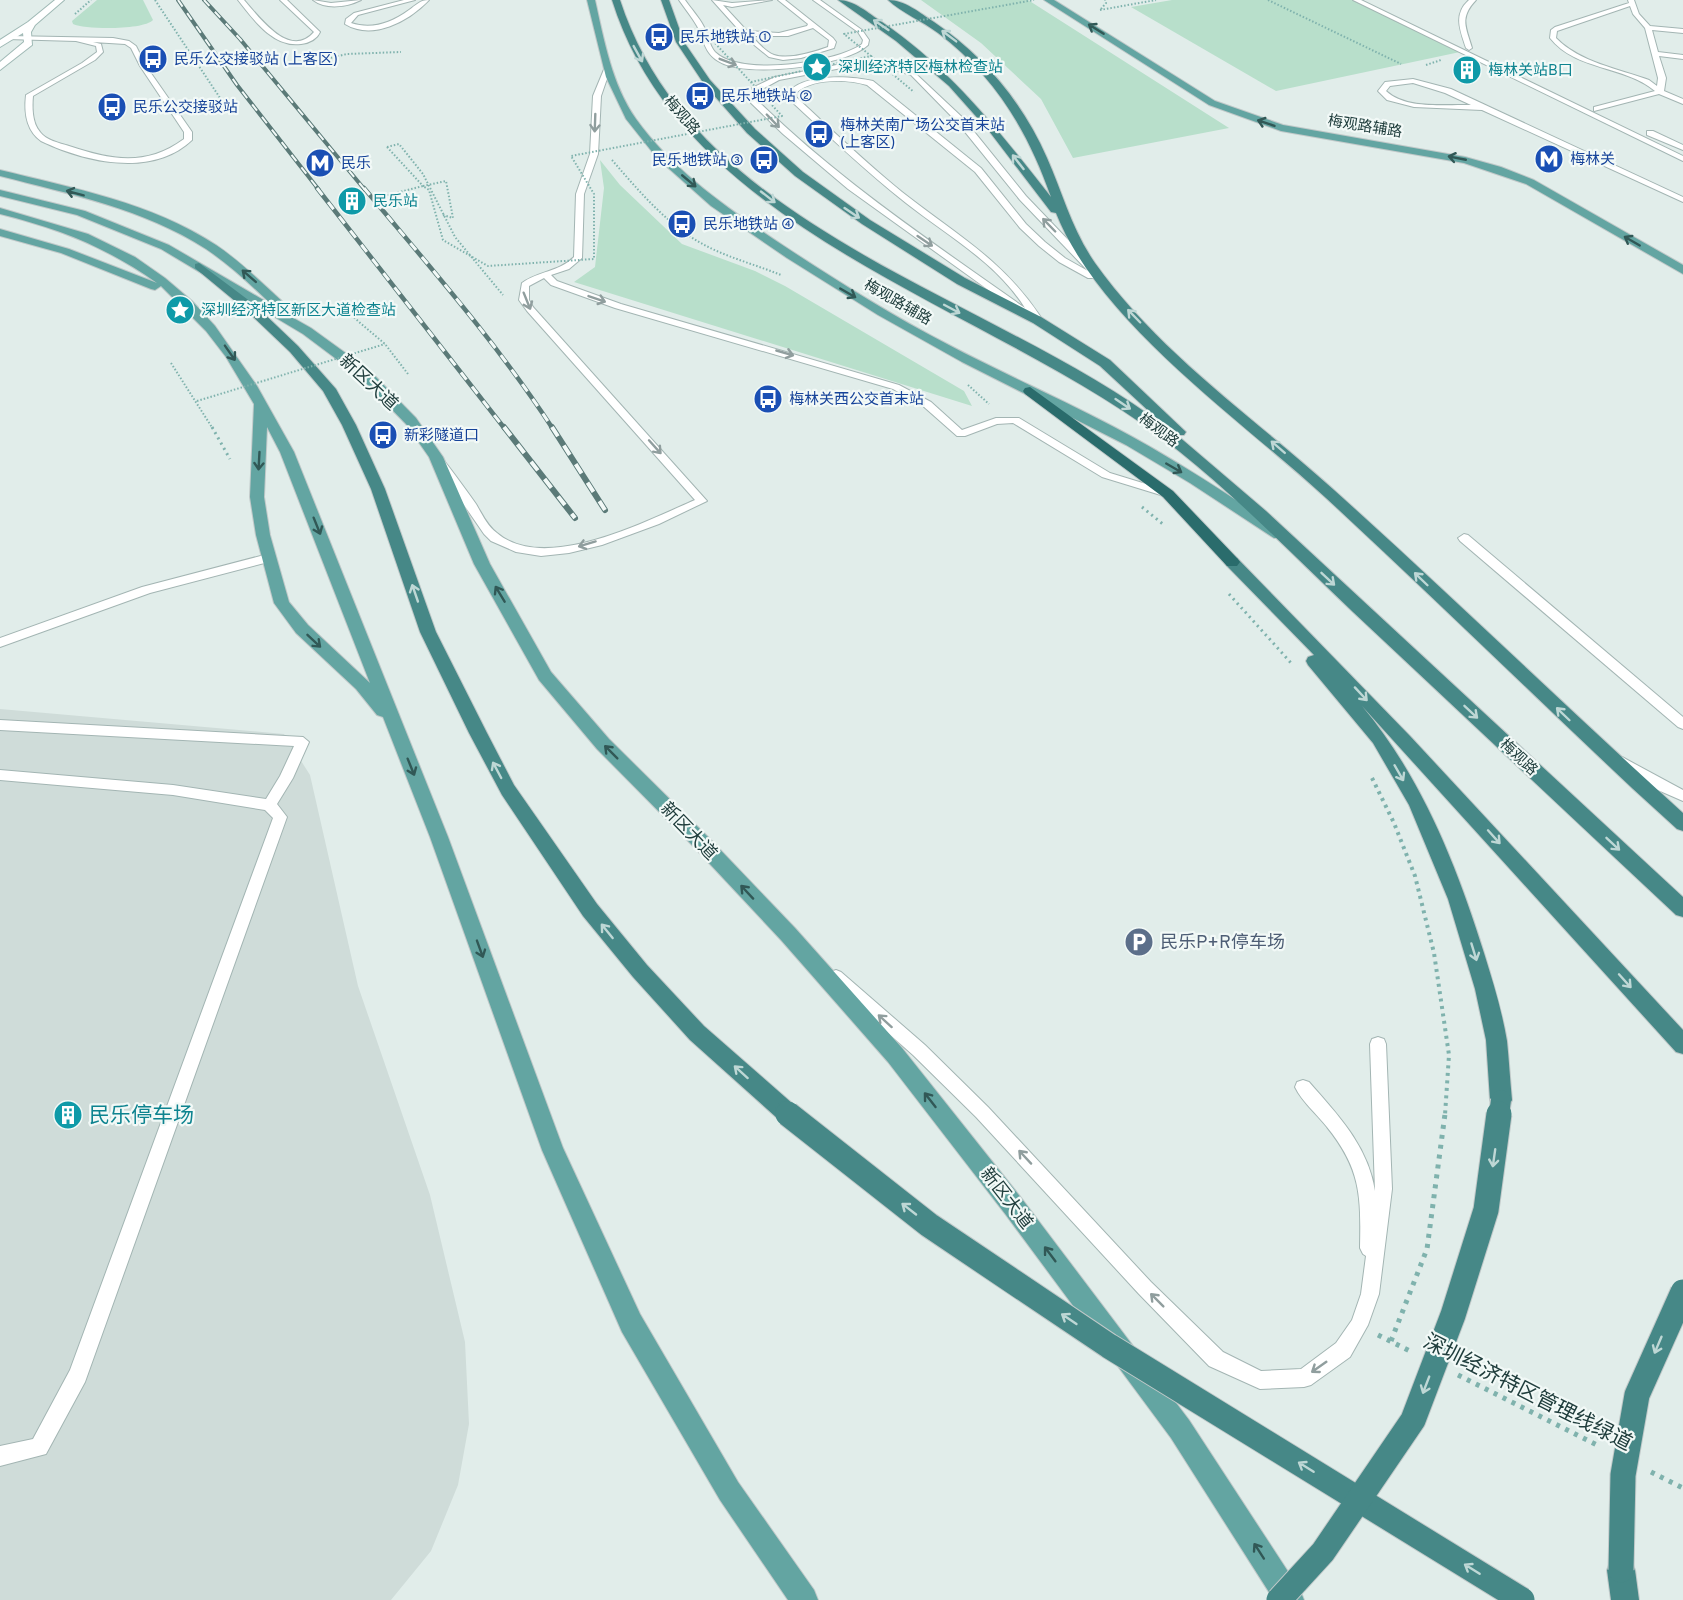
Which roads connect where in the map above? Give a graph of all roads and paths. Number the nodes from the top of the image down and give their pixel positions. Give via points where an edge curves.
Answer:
1 (60, 0) edge
2 (91, 0) edge
3 (155, 0) edge
4 (241, 0) edge
5 (284, 0) edge
6 (316, 0) edge
7 (358, 0) edge
8 (412, 0) edge
9 (426, 0) edge
10 (591, 0) edge
11 (616, 0) edge
12 (665, 0) edge
13 (682, 0) edge
14 (715, 0) edge
15 (769, 0) edge
16 (781, 0) edge
17 (816, 0) edge
18 (842, 0) edge
19 (892, 0) edge
20 (1034, 0) edge
21 (1048, 0) edge
22 (1105, 0) edge
23 (1156, 0) edge
24 (1268, 0) edge
25 (1356, 0) edge
26 (1370, 0) edge
27 (1473, 0) edge
28 (1632, 2) edge
29 (1101, 10) junction
30 (1096, 11) dead end
31 (70, 18) dead end
32 (811, 23) junction
33 (31, 24) junction
34 (1648, 28) junction
35 (1683, 31) edge
36 (745, 32) junction
37 (9, 38) junction
38 (30, 38) junction
39 (78, 40) junction
40 (714, 42) dead end
41 (0, 44) edge
42 (1469, 48) junction
43 (400, 52) dead end
44 (1656, 54) junction
45 (871, 56) junction
46 (1683, 57) edge
47 (1445, 59) dead end
48 (1400, 64) dead end
49 (300, 65) dead end
50 (1422, 66) dead end
51 (0, 67) edge
52 (608, 67) junction
53 (751, 82) junction
54 (914, 92) dead end
55 (1660, 92) junction
56 (1683, 102) edge
57 (1484, 108) junction
58 (1597, 109) junction
59 (230, 113) dead end
60 (1683, 148) edge
61 (603, 150) junction
62 (1683, 159) edge
63 (0, 173) edge
64 (423, 186) junction
65 (0, 193) edge
66 (384, 196) dead end
67 (1683, 200) edge
68 (0, 211) edge
69 (1067, 225) junction
70 (0, 232) edge
71 (199, 266) junction
72 (1683, 270) edge
73 (546, 274) junction
74 (785, 277) dead end
75 (1103, 282) junction
76 (338, 304) dead end
77 (193, 307) junction
78 (1037, 320) junction
79 (307, 331) junction
80 (385, 344) junction
81 (171, 363) dead end
82 (408, 374) dead end
83 (965, 383) dead end
84 (1030, 391) junction
85 (197, 401) junction
86 (261, 403) junction
87 (993, 409) dead end
88 (436, 458) junction
89 (230, 459) dead end
90 (1168, 494) junction
91 (1241, 496) junction
92 (1134, 500) dead end
93 (1169, 529) dead end
94 (1464, 538) dead end
95 (1285, 539) junction
96 (268, 558) junction
97 (1232, 562) junction
98 (1224, 589) dead end
99 (0, 643) edge
100 (1294, 667) dead end
101 (1683, 724) edge
102 (0, 725) edge
103 (396, 728) junction
104 (1591, 741) junction
105 (1367, 768) dead end
106 (0, 775) edge
107 (1683, 796) edge
108 (269, 805) junction
109 (1683, 824) edge
110 (1683, 909) edge
111 (788, 934) junction
112 (1378, 1044) dead end
113 (1683, 1045) edge
114 (1303, 1087) dead end
115 (1683, 1292) edge
116 (1370, 1294) junction
117 (1359, 1325) junction
118 (1391, 1341) junction
119 (1422, 1357) dead end
120 (1454, 1373) dead end
121 (1601, 1447) dead end
122 (0, 1456) edge
123 (1643, 1468) dead end
124 (1683, 1488) edge
125 (804, 1600) edge
126 (1279, 1600) edge
127 (1290, 1600) edge
128 (1522, 1600) edge
129 (1625, 1600) edge

1 - 33 main road
2 - 31 path
3 - 59 path
4 - 5 lane via 274,37 290,42 310,39 317,32
6 - 7 lane via 335,6
8 - 9 lane via 356,14 348,24 363,29 382,28
10 - 52 main road, 梅观路辅路
11 -> 91 highway, 梅观路 via 627,34 657,85 695,131 749,183 817,231 904,284 1112,396
12 -> 78 highway via 680,42 702,75 782,159 866,222 961,281
13 -> 17 lane via 716,57 736,66 759,68 845,55 866,45 860,31
14 - 15 lane via 732,5
14 - 36 lane
16 - 32 lane
69 -> 18 highway via 952,85 891,32
69 -> 19 highway via 1041,157 1001,86 965,49
20 - 45 path, bridge via 844,34
72 -> 21 main road, 梅观路辅路 via 1530,182 1497,169 1281,128 1212,103
22 - 29 path
23 - 29 path
24 - 48 path
25 - 62 lane
26 - 42 lane
27 - 42 lane via 1462,10 1461,19
28 - 34 lane
28 - 55 lane via 1563,25 1554,30 1553,38 1580,58 1647,81
29 - 30 path
32 - 36 lane via 804,30 768,36
32 - 36 lane via 831,39 831,48 776,57
33 - 37 main road
33 - 38 main road via 27,32
34 - 35 lane
34 - 44 lane
37 - 38 lane
37 - 41 main road
38 - 39 lane
38 - 51 main road via 28,45
39 - 39 lane via 99,45 100,52 30,95 33,126 42,139 88,156 127,162 170,153 188,140 188,132 134,47 113,40
40 - 53 path, bridge
42 - 58 lane
43 - 49 path via 347,54
44 - 46 lane
44 - 55 lane via 1662,78
45 - 53 path, bridge
45 - 54 path, bridge
47 - 50 path
52 -> 73 lane via 597,96 594,153 580,194 578,258 574,264
52 -> 84 main road, 梅观路辅路 via 621,103 657,151 744,225 825,280 920,335
53 - 61 path, bridge via 782,116
55 - 56 lane
55 - 58 lane
57 - 57 lane via 1423,83 1395,82 1383,91 1390,99 1408,104
57 - 67 lane
58 - 60 lane
61 - 64 path, bridge via 571,156 594,194 594,259 488,266 443,240 429,190
61 - 74 path via 684,232 700,243
79 -> 63 main road via 232,262 183,232 121,206
64 - 64 path, bridge via 446,181 453,218 442,215 423,174 399,144 387,147
64 - 66 path, bridge
65 - 71 main road, 新区大道 via 81,213 165,247
68 - 77 main road via 51,224 111,248 137,263
69 - 75 highway
70 - 77 main road via 110,267
71 - 79 main road, 新区大道
128 -> 71 highway, bridge via 1109,1346 929,1225 784,1111 697,1032 590,910 508,790 428,632 378,489 329,389 287,342
73 -> 88 lane via 525,285 524,300 530,309 702,501 581,546 559,551 522,550 505,546 488,532
73 -> 90 lane via 554,283 618,306 896,387 927,404 961,434 996,421 1015,420 1106,475
75 - 78 lane via 1062,260 1042,244 978,170 870,83 839,79 795,89 793,98 892,189 1010,282 1026,299
75 -> 78 lane via 1023,198 960,120 913,74 887,66 852,64 777,78 755,90 755,103 846,184
104 -> 75 highway via 1371,531 1190,372
76 - 80 path
77 -> 86 main road via 237,363
78 - 91 highway via 1113,370
79 - 88 main road, 新区大道 via 384,392 411,421
80 - 82 path
80 - 85 path, bridge
81 - 85 path
83 - 87 path
84 - 90 highway
84 -> 95 main road, 梅观路辅路 via 1110,431 1214,491
85 - 89 path
86 -> 96 main road via 257,497
86 -> 103 main road via 291,463
111 -> 88 main road, 新区大道 via 603,744 545,676 482,564
90 - 97 highway
91 - 95 highway, 梅观路
92 - 93 path
94 - 101 lane
95 -> 110 highway, 梅观路
96 - 99 lane via 146,590
96 -> 103 main road via 282,603 302,629 362,685
97 -> 113 highway via 1436,773
97 -> 126 highway, bridge via 1379,738 1417,804 1458,898 1485,989 1496,1040 1501,1100 1486,1210 1453,1315 1413,1420 1323,1552
98 - 100 path
102 - 108 lane via 303,742
103 -> 125 main road via 553,1150 631,1323 729,1491
104 - 107 lane
104 - 109 highway
105 - 118 path via 1415,876 1434,953 1449,1054 1443,1140 1427,1250
106 - 108 lane via 173,790
108 - 122 lane via 280,817 78,1375 39,1447
117 -> 111 lane via 1343,1350 1304,1378 1260,1380 1216,1359 982,1112 919,1050
127 -> 111 main road, 新区大道 via 1180,1429 1014,1207 895,1055
112 - 116 lane via 1384,1189
114 - 116 lane via 1360,1162 1368,1205
115 -> 129 highway, bridge via 1637,1395 1623,1475 1621,1570
116 - 117 lane
117 - 118 path, 深圳经济特区管理线绿道
118 - 119 path, 深圳经济特区管理线绿道
120 - 121 path, 深圳经济特区管理线绿道
123 - 124 path, 深圳经济特区管理线绿道

